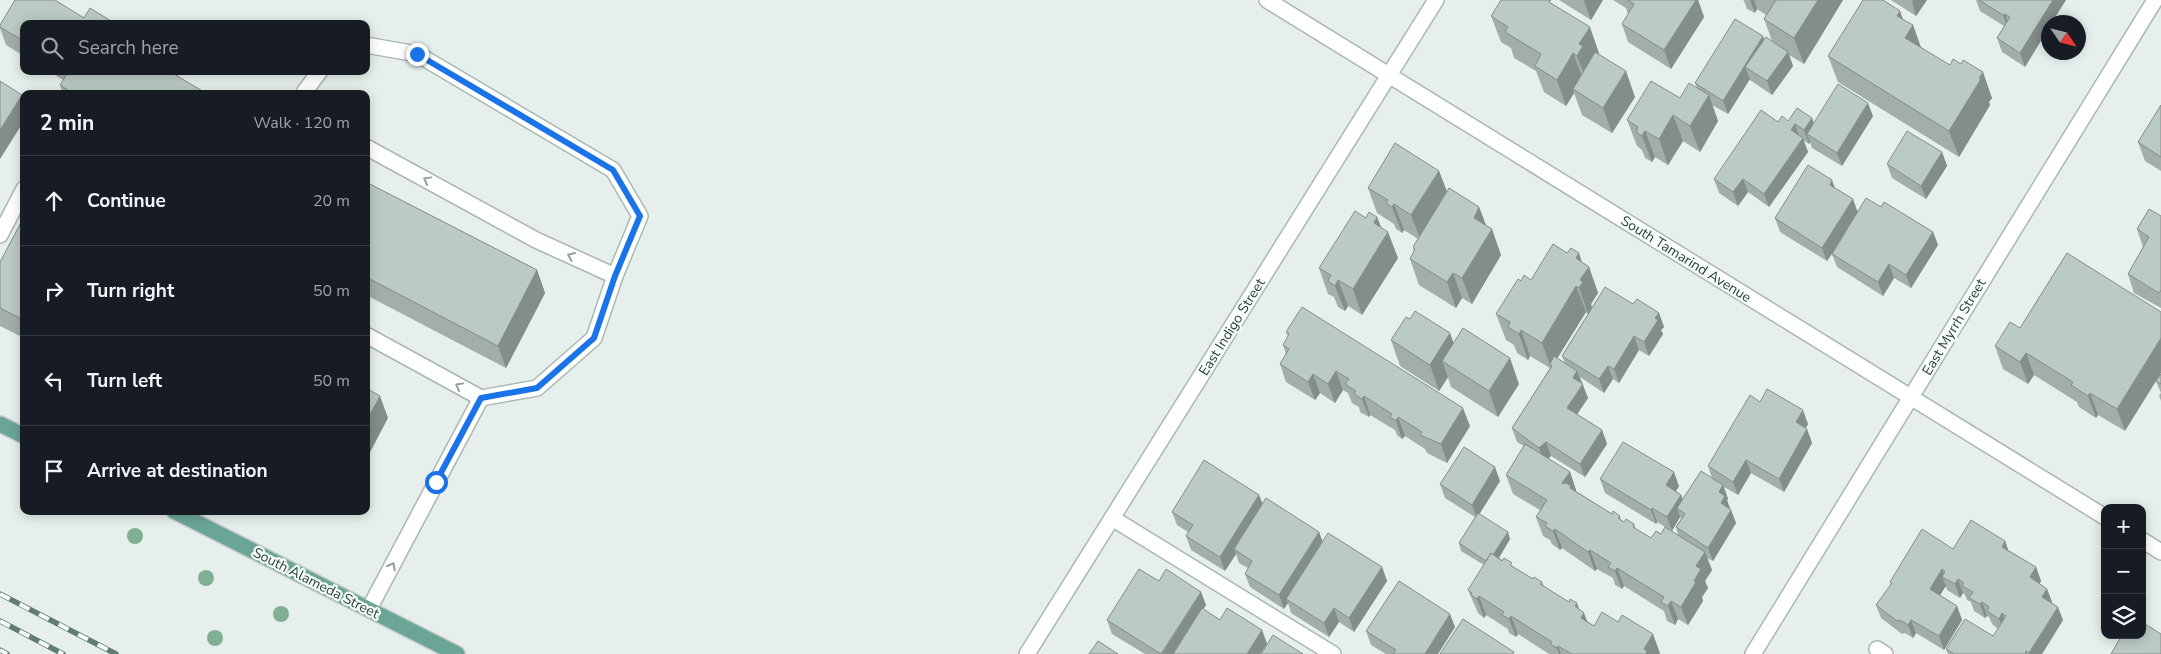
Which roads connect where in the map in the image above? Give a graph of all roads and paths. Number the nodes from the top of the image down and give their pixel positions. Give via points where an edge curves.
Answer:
1 (1267, 0) edge
2 (1436, 0) edge
3 (2156, 0) edge
4 (370, 46) edge
5 (317, 75) edge
6 (1389, 76) junction
7 (307, 90) edge
8 (370, 149) edge
9 (20, 197) edge
10 (0, 235) edge
11 (615, 276) junction
12 (370, 337) edge
13 (481, 398) junction
14 (1911, 398) junction
15 (0, 424) edge
16 (20, 434) edge
17 (182, 515) edge
18 (2101, 515) edge
19 (1112, 518) junction
20 (2146, 543) edge
21 (2161, 552) edge
22 (369, 610) junction
23 (457, 654) edge
24 (1027, 654) edge
25 (1333, 654) edge
26 (1753, 654) edge

1 - 6 street, South Tamarind Avenue
2 - 6 street, East Indigo Street
3 - 14 street, East Myrrh Street
4 - 11 street via 417,54 613,170 640,216
5 - 7 street
6 - 14 street, South Tamarind Avenue
6 - 19 street, East Indigo Street
11 -> 8 street via 536,240
9 - 10 street
11 - 13 street via 594,338 537,388
13 -> 12 street
22 -> 13 street
14 - 18 street, South Tamarind Avenue
14 - 26 street, East Myrrh Street
15 - 16 main road
17 - 22 main road, South Alameda Street
19 - 24 street, East Indigo Street
19 - 25 street
20 - 21 street
22 - 23 main road, South Alameda Street

